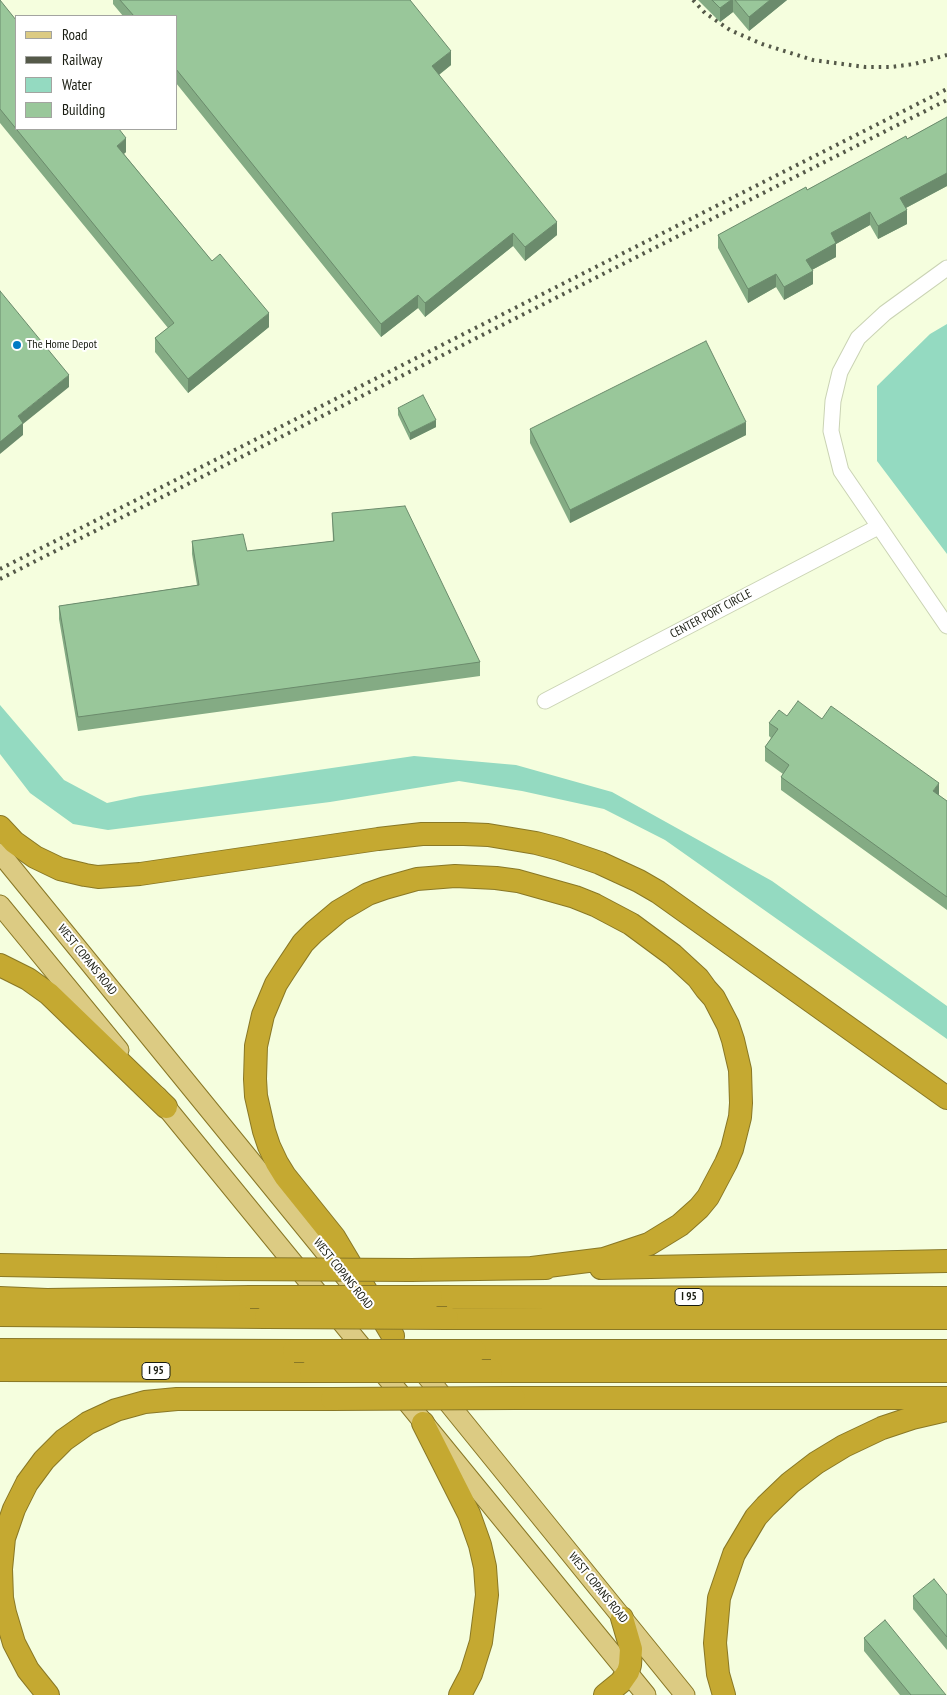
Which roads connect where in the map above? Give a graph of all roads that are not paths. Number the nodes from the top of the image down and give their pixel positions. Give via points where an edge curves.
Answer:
1 (947, 268) edge
2 (878, 527) junction
3 (947, 626) edge
4 (544, 701) dead end
5 (0, 827) edge
6 (0, 853) edge
7 (0, 905) edge
8 (0, 965) edge
9 (947, 1098) edge
10 (166, 1107) junction
11 (947, 1261) edge
12 (0, 1265) edge
13 (532, 1268) junction
14 (0, 1298) edge
15 (947, 1298) edge
16 (0, 1315) edge
17 (947, 1318) edge
18 (393, 1336) junction
19 (0, 1350) edge
20 (947, 1351) edge
21 (0, 1370) edge
22 (947, 1371) edge
23 (947, 1398) edge
24 (947, 1410) edge
25 (423, 1423) junction
26 (622, 1618) junction
27 (628, 1672) junction
28 (48, 1695) edge
29 (460, 1695) edge
30 (605, 1695) edge
31 (646, 1695) edge
32 (685, 1695) edge
33 (724, 1695) edge

1 - 2 street via 885,313 858,338 840,372 833,401 831,431 841,471
2 - 3 street
2 - 4 street, CENTER PORT CIRCLE
5 - 9 highway via 24,850 41,860 66,871 98,876 140,874 422,834 488,835 559,849 600,863 658,892
6 - 18 main road, WEST COPANS ROAD
7 - 10 main road
8 - 10 highway via 49,994
10 - 25 main road
11 - 13 highway
12 - 13 highway, bridge via 227,1269
13 - 18 highway via 604,1259 644,1246 680,1225 708,1197 732,1149 740,1118 740,1070 728,1025 714,998 673,955 631,924 575,897 496,878 455,876 417,879 368,894 319,927 303,943 285,970 261,1023 256,1046 255,1079 262,1122 277,1162 334,1237
14 - 15 highway, I 95, bridge
16 - 17 highway, bridge
18 - 26 main road, WEST COPANS ROAD
19 - 20 highway, bridge
21 - 22 highway, I 95, bridge
23 - 28 highway, bridge via 177,1398 116,1410 76,1431 54,1450 27,1483 4,1538 0,1568 5,1613 14,1643 28,1670
24 - 33 highway via 882,1428 836,1450 790,1483 756,1518 734,1554 719,1598 715,1643
25 - 27 main road
25 - 29 highway via 469,1514 485,1567 484,1627 477,1658
26 - 27 highway via 631,1649
26 - 32 main road, WEST COPANS ROAD
27 - 30 highway
27 - 31 main road

